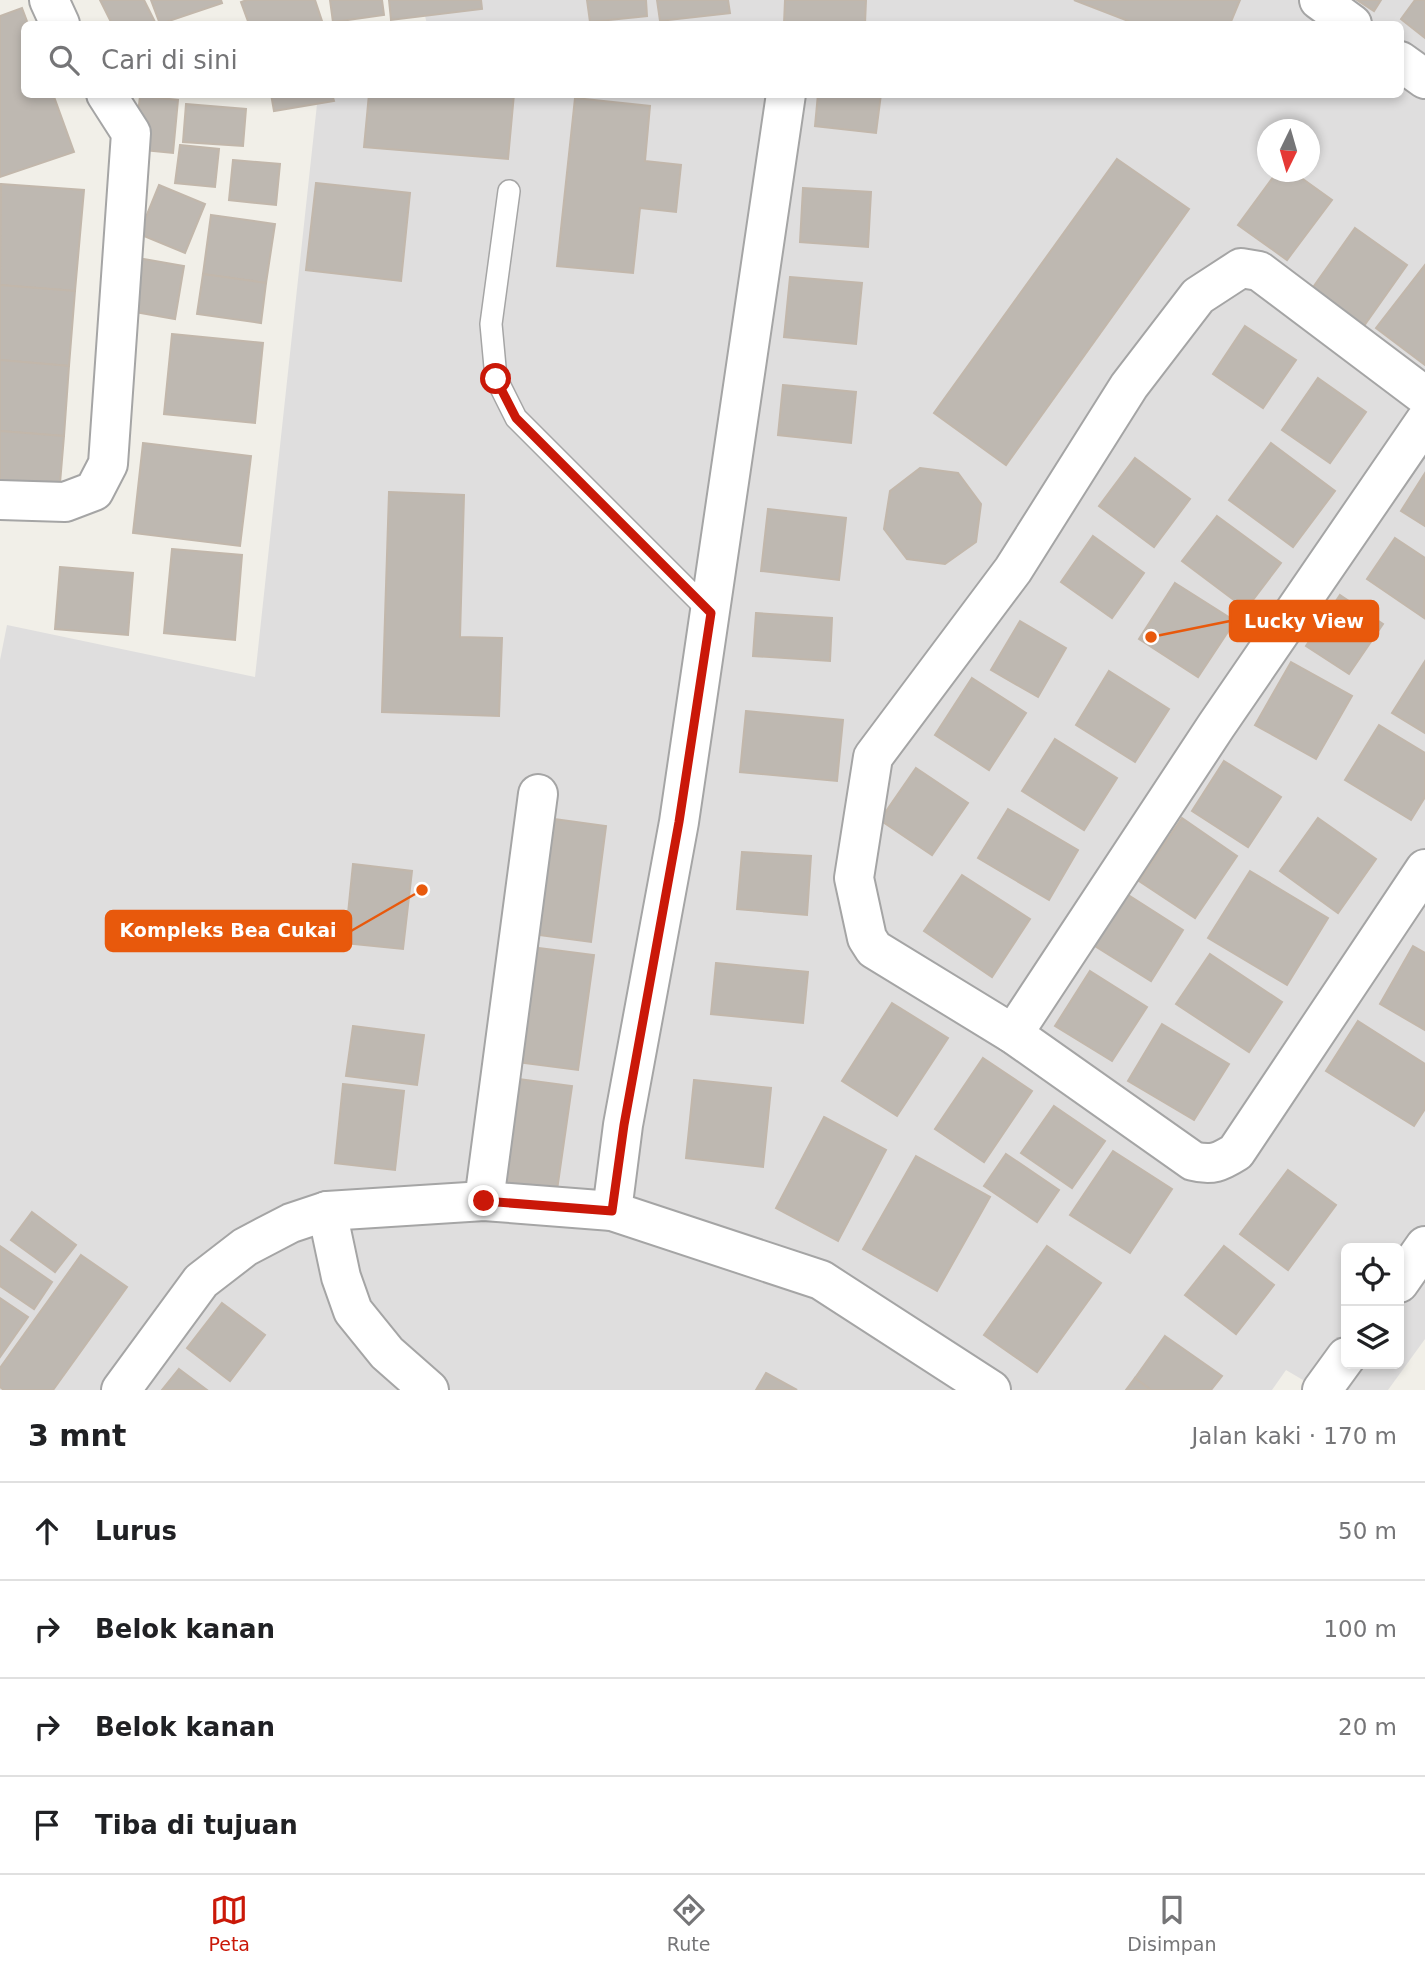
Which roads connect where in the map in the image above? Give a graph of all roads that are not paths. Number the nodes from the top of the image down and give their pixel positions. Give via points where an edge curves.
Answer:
1 (49, 0) edge
2 (1319, 0) edge
3 (59, 21) edge
4 (1348, 21) edge
5 (1404, 63) edge
6 (1425, 79) edge
7 (109, 98) edge
8 (785, 98) edge
9 (509, 191) dead end
10 (1425, 396) edge
11 (1425, 421) edge
12 (0, 500) edge
13 (711, 613) junction
14 (538, 794) dead end
15 (1425, 869) edge
16 (1013, 1034) junction
17 (484, 1201) junction
18 (327, 1211) junction
19 (612, 1211) junction
20 (1425, 1246) edge
21 (1404, 1276) edge
22 (1341, 1364) edge
23 (121, 1390) edge
24 (428, 1390) edge
25 (991, 1390) edge
26 (1322, 1390) edge

1 - 3 street
2 - 4 street
5 - 6 street
7 - 12 street via 131,133 108,464 94,491 65,502
8 - 13 street
9 - 13 lane via 491,324 496,379 516,418
10 - 16 street via 1259,271 1241,268 1226,277 1198,296 1129,386 1013,570 873,758 854,878 867,938 874,949
11 - 16 street
13 - 19 street
14 - 17 street
15 - 16 street via 1236,1152 1221,1161 1193,1161
17 - 18 street
17 - 19 street
18 - 23 street via 245,1247 201,1281
18 - 24 street via 353,1311 387,1353
19 - 25 street via 821,1280
20 - 21 street
22 - 26 street

